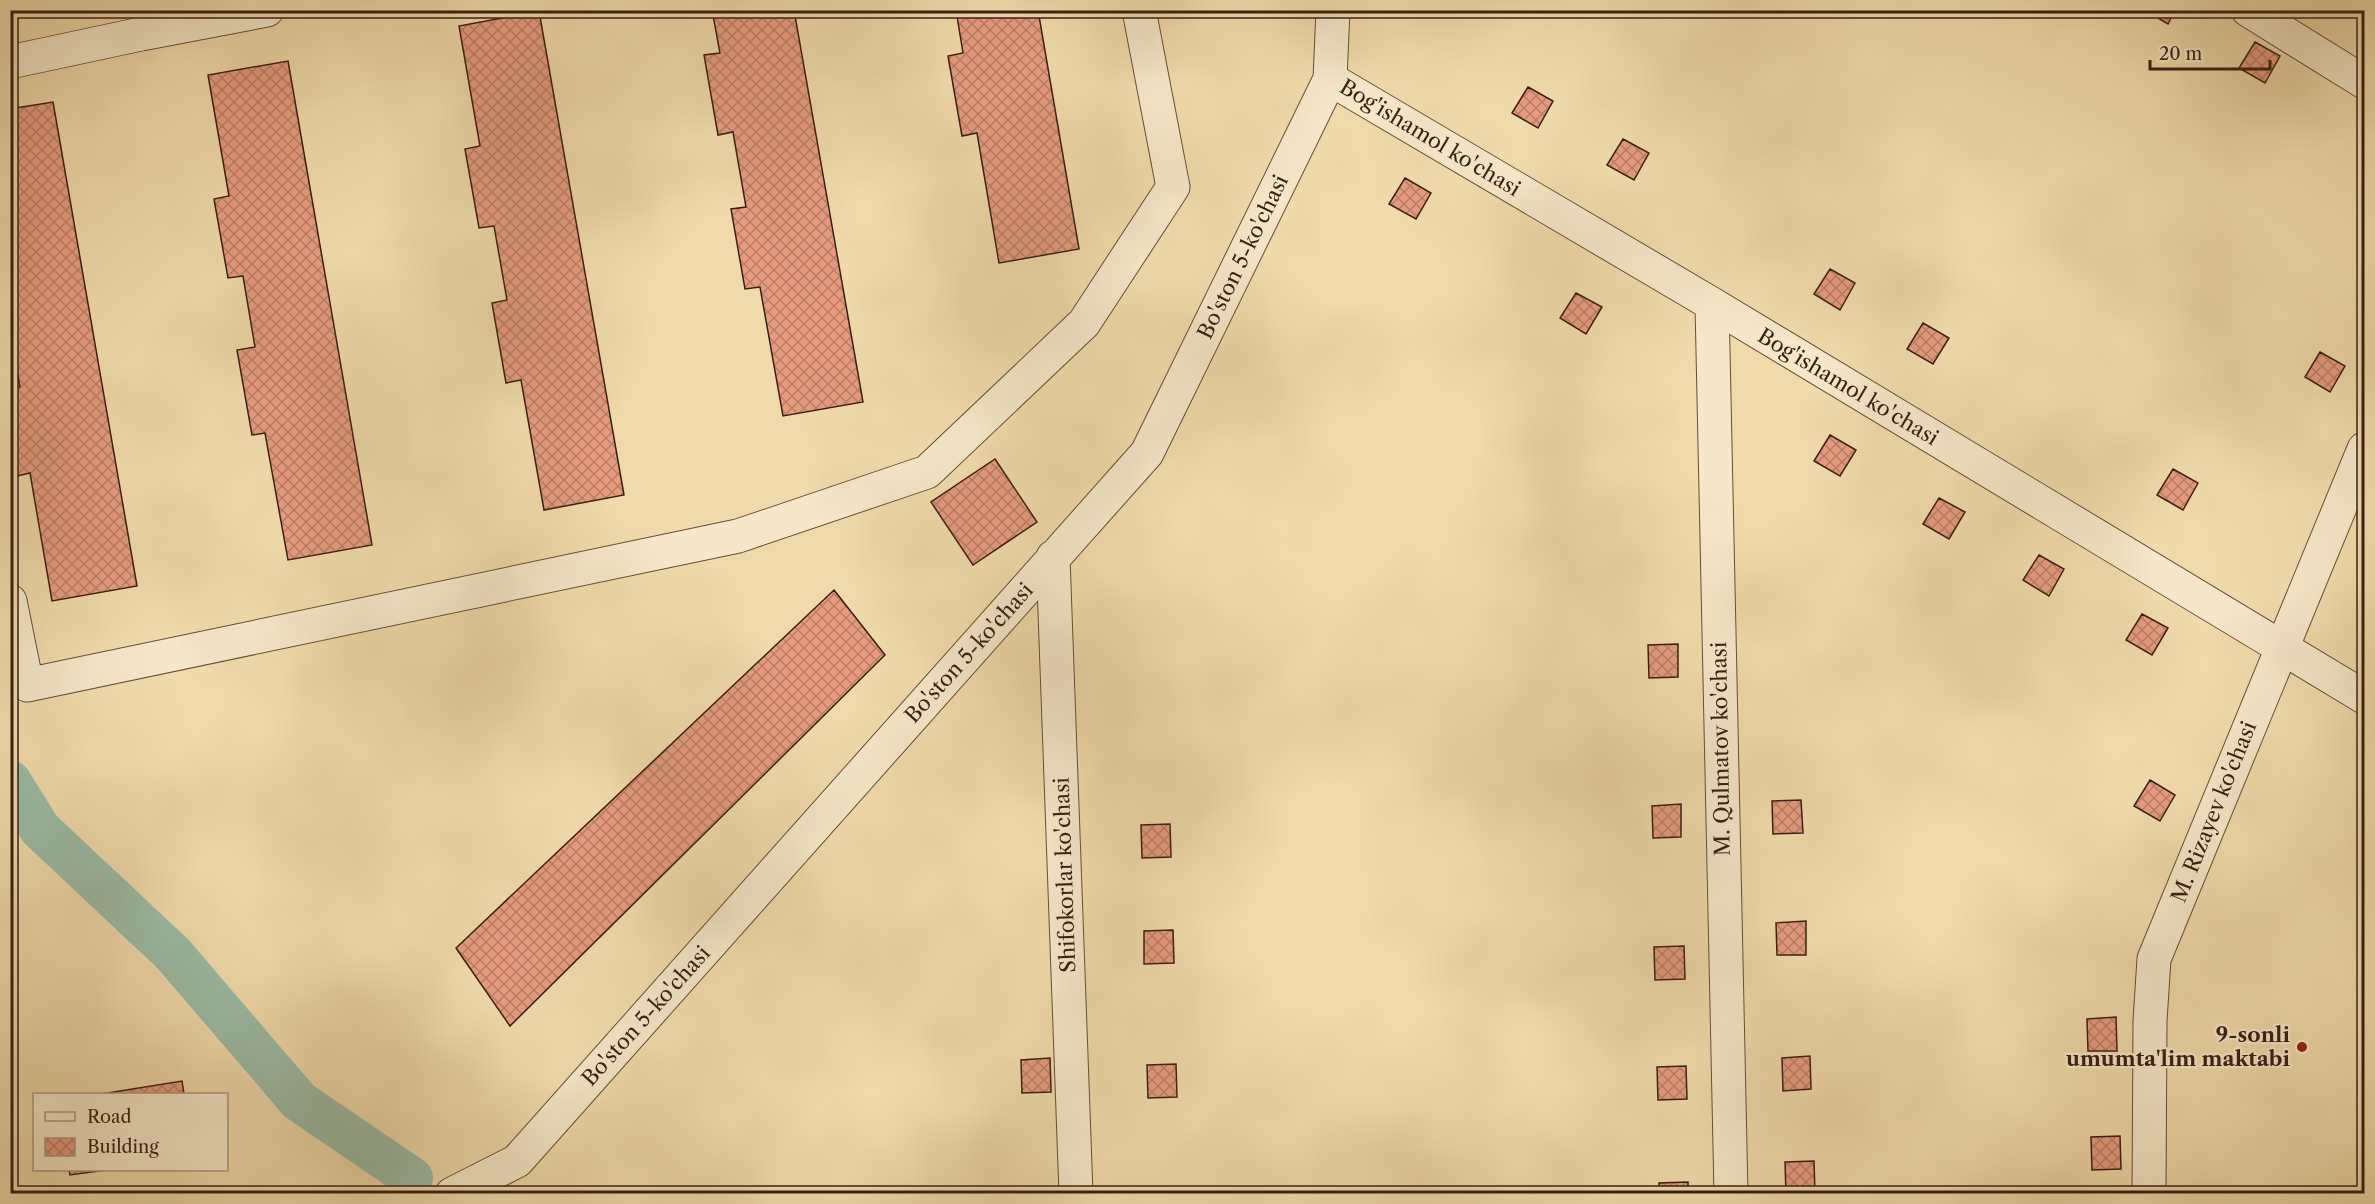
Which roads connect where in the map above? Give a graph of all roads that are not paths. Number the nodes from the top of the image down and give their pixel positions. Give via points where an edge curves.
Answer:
1 (267, 10) edge
2 (1139, 10) edge
3 (1333, 10) edge
4 (2248, 10) edge
5 (10, 62) edge
6 (1330, 79) junction
7 (2364, 82) edge
8 (1712, 304) junction
9 (2364, 449) edge
10 (1053, 557) junction
11 (10, 601) edge
12 (2281, 648) junction
13 (2364, 697) edge
14 (452, 1194) edge
15 (1076, 1194) edge
16 (1731, 1194) edge
17 (2150, 1194) edge

1 - 5 street
2 - 11 street via 1173,187 1084,323 927,472 738,536 27,686
3 - 6 street, Bo'ston 5-ko'chasi
4 - 7 street
6 - 8 street, Bog'ishamol ko'chasi
6 - 10 street, Bo'ston 5-ko'chasi via 1147,453
8 - 12 street, Bog'ishamol ko'chasi
8 - 16 street, M. Qulmatov ko'chasi
9 - 12 street, M. Rizayev ko'chasi
10 - 14 street, Bo'ston 5-ko'chasi via 517,1161
10 - 15 street, Shifokorlar ko'chasi
12 - 13 street, Bog'ishamol ko'chasi
12 - 17 street, M. Rizayev ko'chasi via 2154,959

